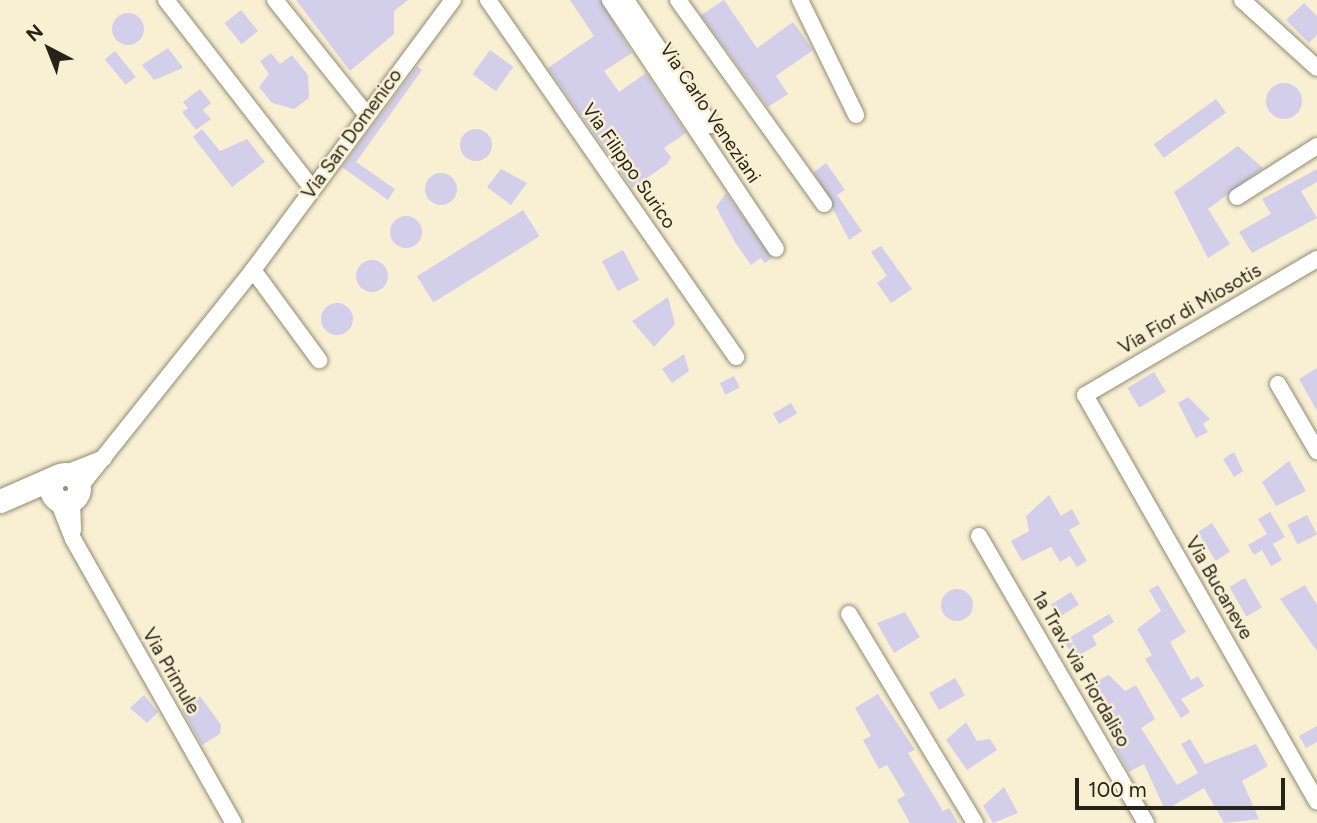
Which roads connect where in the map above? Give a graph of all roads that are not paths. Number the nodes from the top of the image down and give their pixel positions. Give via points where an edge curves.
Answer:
1 (166, 0) edge
2 (275, 0) edge
3 (453, 0) edge
4 (488, 0) edge
5 (610, 0) edge
6 (626, 0) edge
7 (678, 0) edge
8 (800, 0) edge
9 (1242, 0) edge
10 (1317, 68) edge
11 (366, 114) junction
12 (856, 115) dead end
13 (710, 125) dead end
14 (1317, 146) edge
15 (312, 188) junction
16 (1237, 197) dead end
17 (824, 204) dead end
18 (776, 249) dead end
19 (1317, 259) edge
20 (253, 270) junction
21 (736, 357) dead end
22 (320, 360) dead end
23 (1278, 384) dead end
24 (1085, 395) joint
25 (1317, 451) edge
26 (64, 490) junction
27 (0, 501) edge
28 (979, 536) dead end
29 (849, 614) dead end
30 (1317, 801) edge
31 (234, 823) edge
32 (975, 823) edge
33 (1146, 823) edge

1 - 15 street
2 - 11 street
3 - 11 street, Via San Domenico
4 - 21 street, Via Filippo Surico
5 - 18 street, Via Carlo Veneziani
6 - 13 street
7 - 17 street
8 - 12 street
9 - 10 street
11 - 15 street, Via San Domenico
14 - 16 street
15 - 20 street, Via San Domenico
19 - 24 street, Via Fior di Miosotis
20 - 22 street
20 - 26 street, Via San Domenico via 109,455
23 - 25 street
24 - 30 street, Via Bucaneve
26 - 27 street
26 - 31 street, Via Primule via 73,539
28 - 33 street, 1a Trav. via Fiordaliso
29 - 32 street

